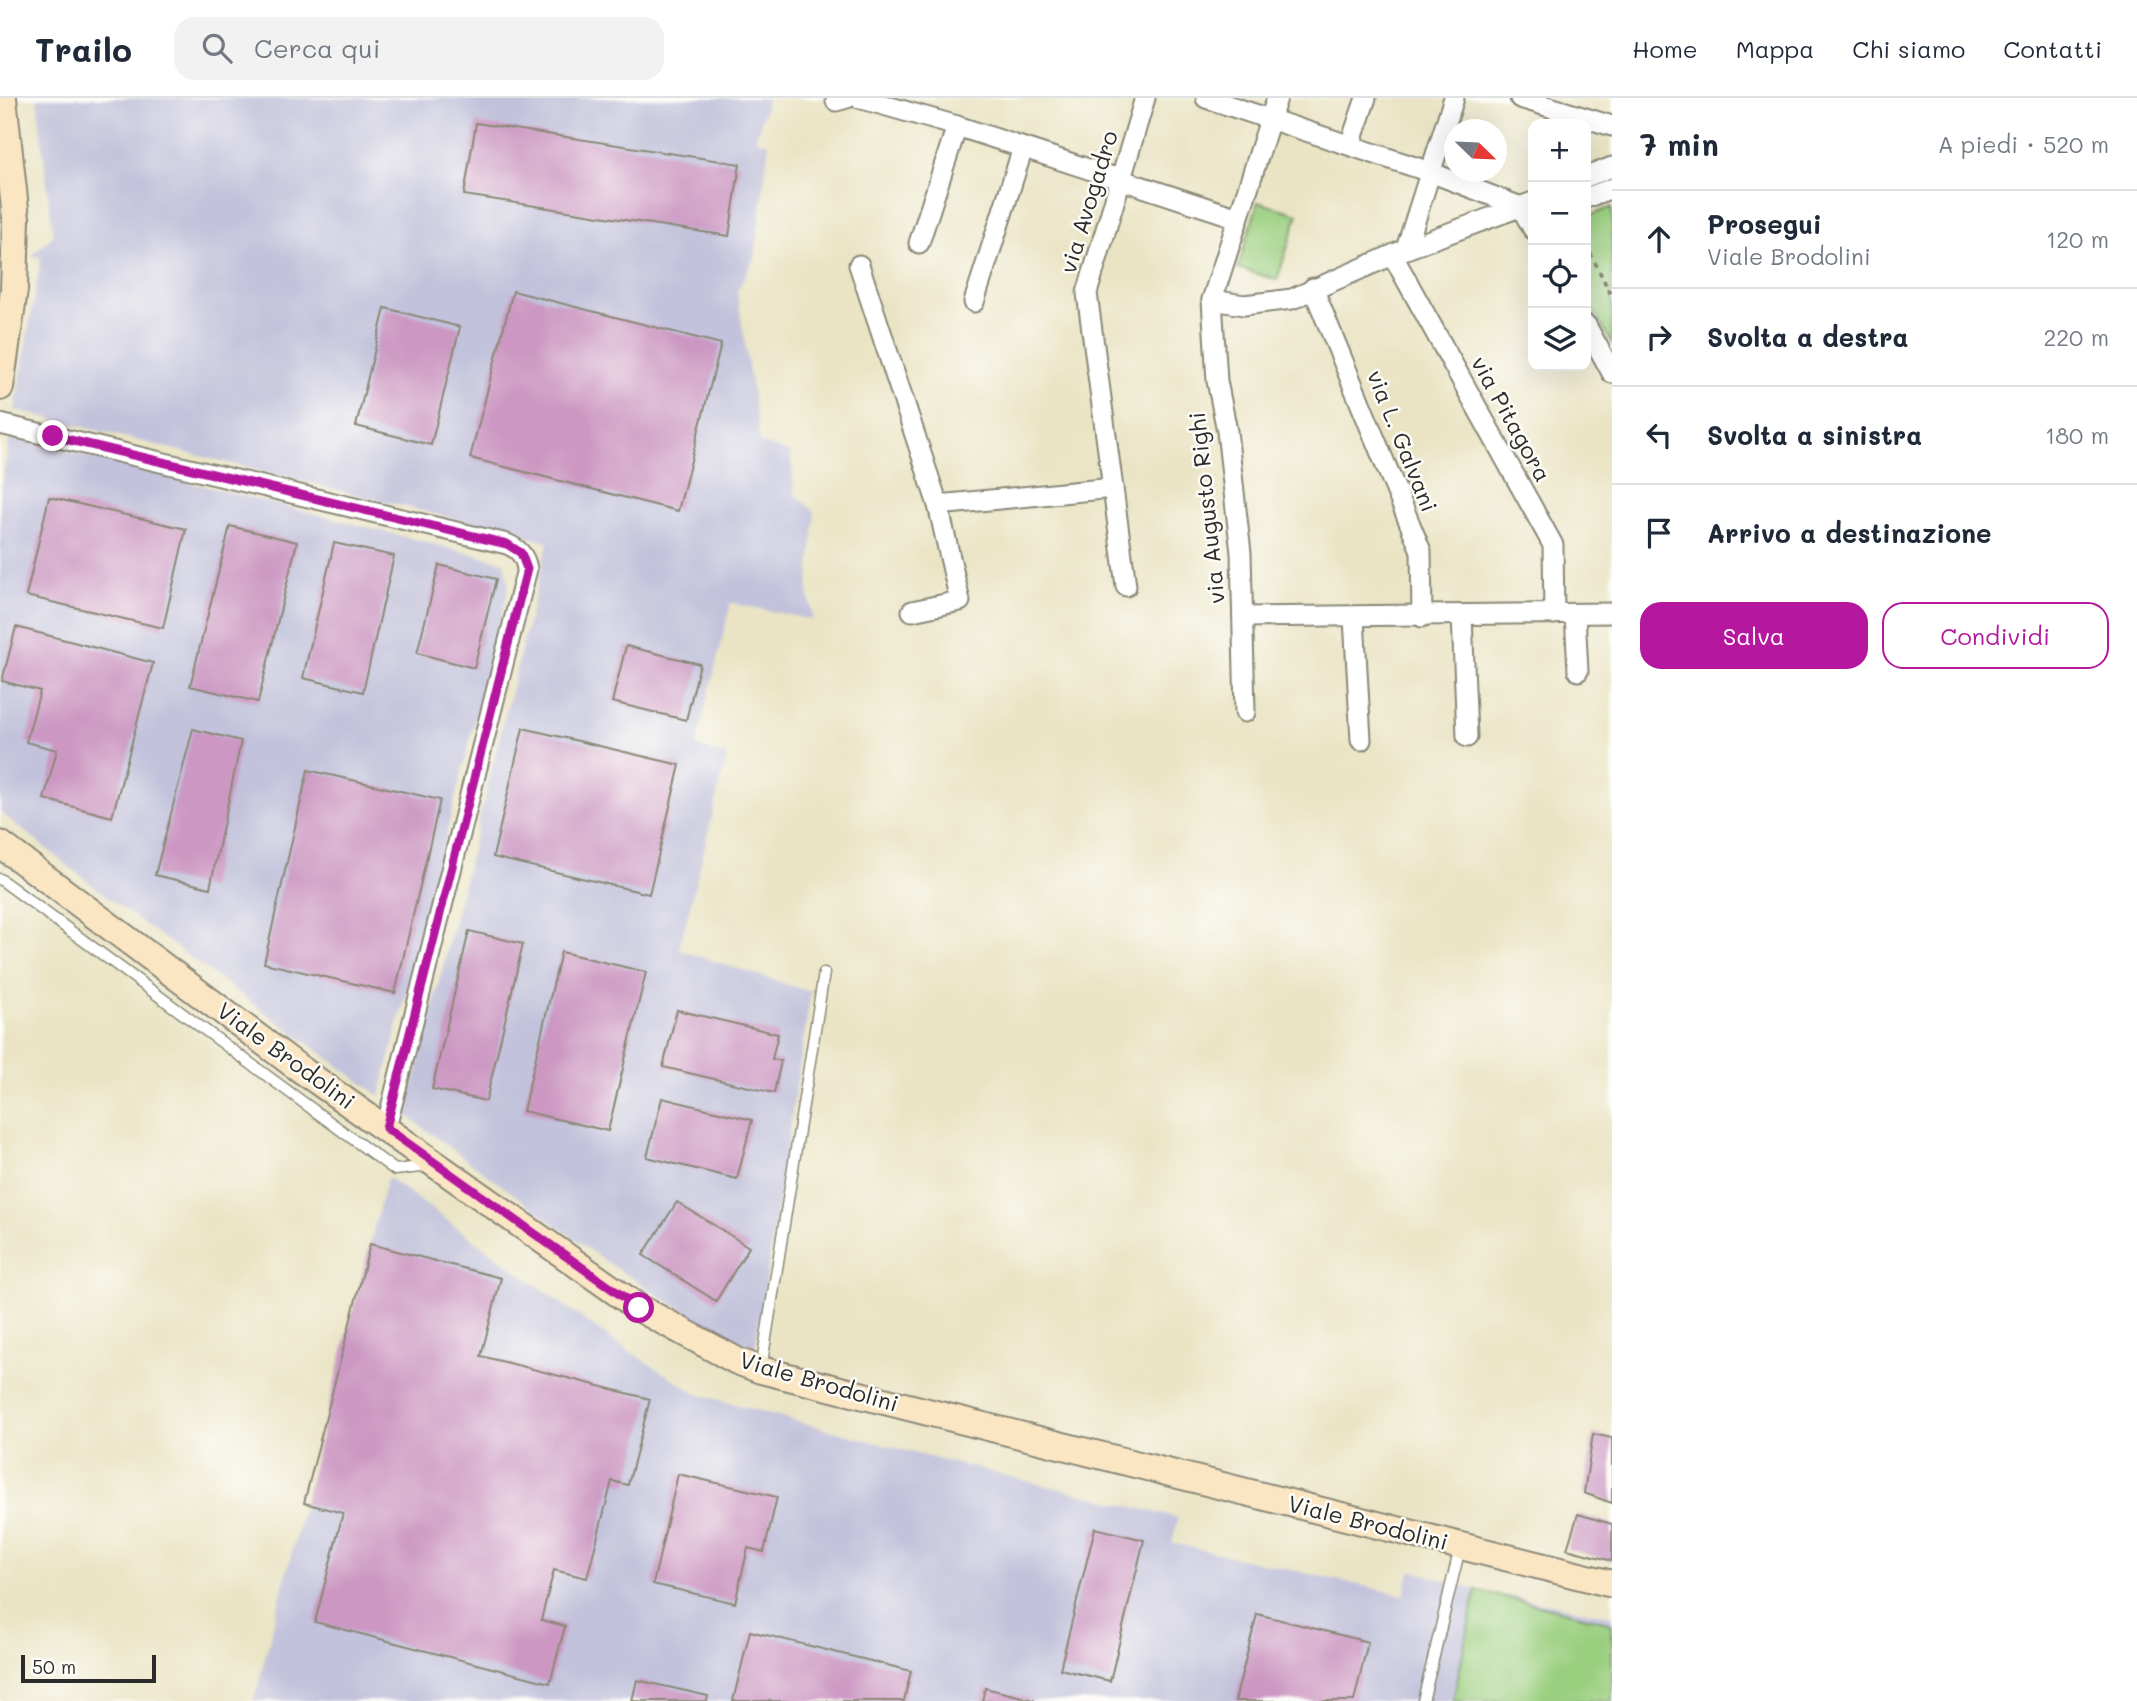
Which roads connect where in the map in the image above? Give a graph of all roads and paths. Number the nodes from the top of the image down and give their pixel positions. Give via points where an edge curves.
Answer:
1 (3, 98) edge
2 (859, 98) edge
3 (1145, 98) edge
4 (1206, 98) edge
5 (1277, 98) edge
6 (1366, 98) edge
7 (1454, 98) edge
8 (1520, 98) edge
9 (1270, 118) junction
10 (957, 126) junction
11 (1612, 126) edge
12 (1350, 145) junction
13 (1023, 148) junction
14 (1612, 167) edge
15 (1430, 172) junction
16 (1591, 175) edge
17 (1121, 180) junction
18 (1612, 188) edge
19 (1591, 196) edge
20 (1525, 206) edge
21 (1238, 218) junction
22 (919, 243) dead end
23 (1586, 245) edge
24 (1400, 253) junction
25 (859, 265) dead end
26 (1313, 288) junction
27 (1612, 297) edge
28 (1212, 300) junction
29 (974, 302) dead end
30 (1591, 334) edge
31 (1612, 373) edge
32 (0, 387) edge
33 (0, 424) edge
34 (1113, 488) junction
35 (938, 505) junction
36 (1126, 586) dead end
37 (912, 611) dead end
38 (1612, 613) edge
39 (1554, 614) junction
40 (1575, 614) junction
41 (1462, 616) junction
42 (1244, 617) junction
43 (1422, 617) junction
44 (1354, 618) junction
45 (1578, 671) dead end
46 (1245, 712) dead end
47 (1466, 737) dead end
48 (1361, 740) dead end
49 (0, 844) edge
50 (0, 880) edge
51 (824, 973) dead end
52 (386, 1128) junction
53 (440, 1165) junction
54 (761, 1370) junction
55 (1461, 1546) junction
56 (1612, 1584) edge
57 (1423, 1701) edge

1 - 32 street via 16,218 14,290
2 - 10 street
3 - 17 street, via Avogadro
4 - 9 street
5 - 9 street
6 - 12 street
7 - 15 street
8 - 11 street
9 - 12 street
9 - 21 street
10 - 13 street
10 - 22 street
12 - 15 street
13 - 17 street
13 - 29 street
14 - 16 street
15 - 20 street
15 - 24 street
17 - 21 street
17 - 34 street, via Avogadro via 1087,293
18 - 19 street
20 - 24 street
21 - 28 street
23 - 27 path
24 - 26 street
24 - 39 street, via Pitagora via 1553,545
25 - 35 street
26 - 28 street via 1292,299 1244,305
26 - 43 street, via L. Galvani via 1421,551
28 - 42 street, via Augusto Righi
30 - 31 street
33 - 52 street via 507,544 525,560 527,569
34 - 35 street
34 - 36 street, via Avogadro
35 - 37 street via 960,601
38 - 40 street
39 - 40 street
39 - 41 street
40 - 45 street
41 - 43 street
41 - 47 street
42 - 44 street
42 - 46 street, via Augusto Righi
43 - 44 street
44 - 48 street
49 - 52 street, Viale Brodolini
50 - 53 lane via 395,1170
51 - 54 lane
52 - 53 street, Viale Brodolini
53 - 54 street, Viale Brodolini via 639,1308
54 - 55 street, Viale Brodolini
55 - 56 street, Viale Brodolini
55 - 57 lane

